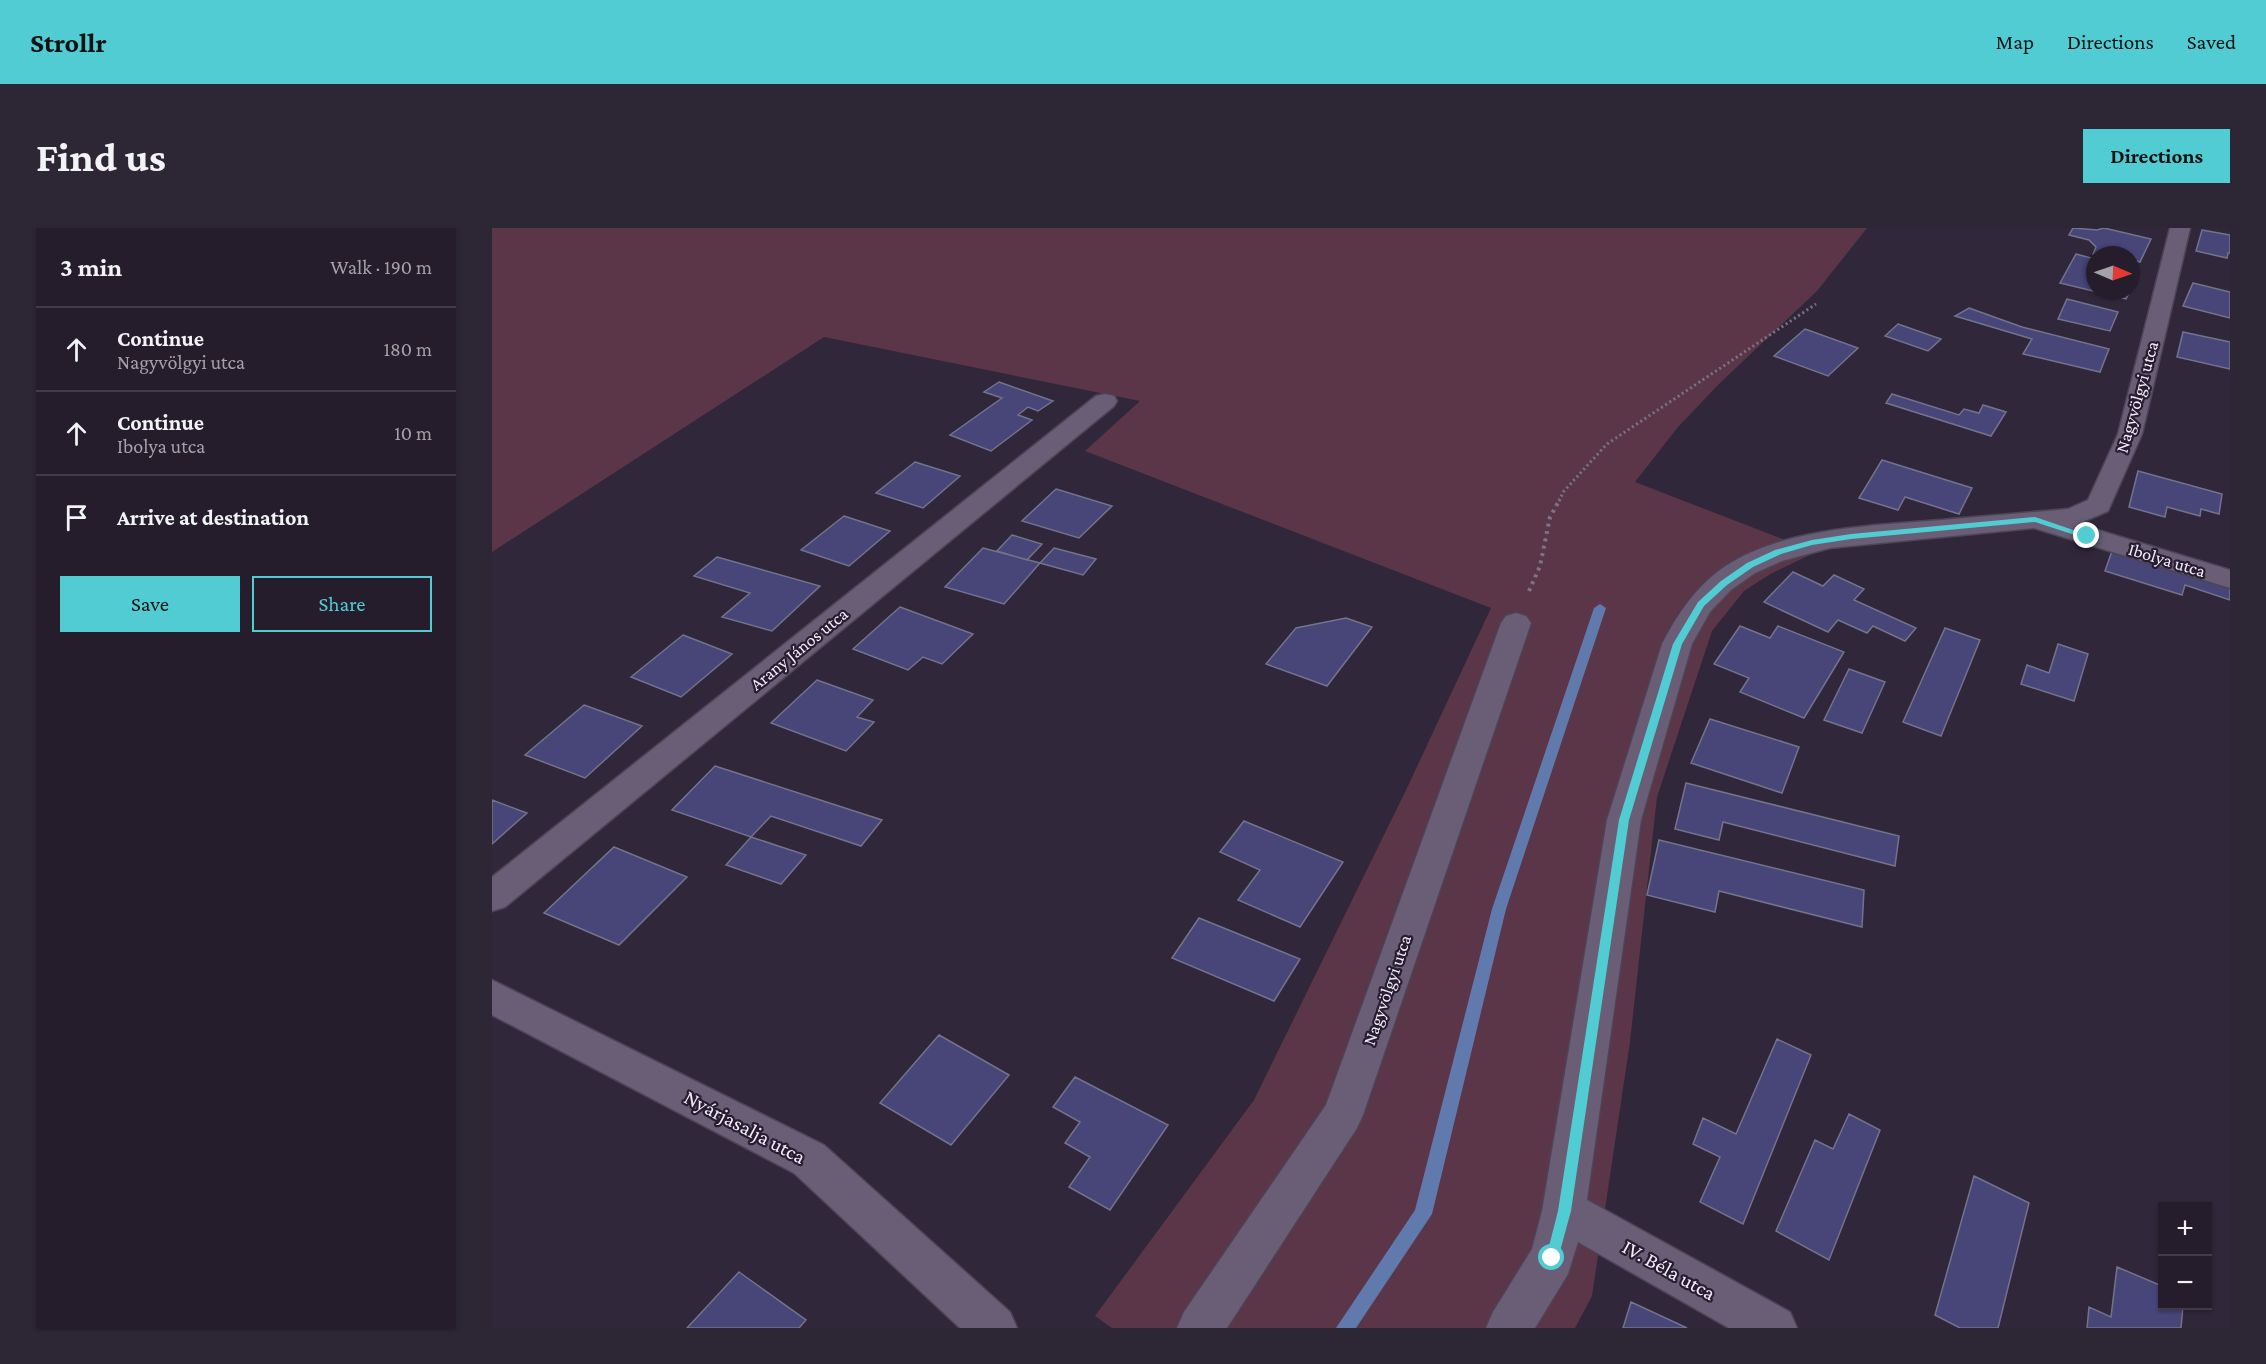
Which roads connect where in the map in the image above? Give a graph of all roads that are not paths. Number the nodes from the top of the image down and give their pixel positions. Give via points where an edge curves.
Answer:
1 (2180, 228) edge
2 (1105, 401) dead end
3 (2035, 520) junction
4 (2230, 579) edge
5 (1516, 622) road end
6 (492, 897) edge
7 (492, 996) edge
8 (1564, 1211) junction
9 (994, 1328) edge
10 (1200, 1328) edge
11 (1509, 1328) edge
12 (1774, 1328) edge

1 - 3 street, Nagyvölgyi utca via 2130,434 2099,505 2073,517
2 - 6 street, Arany János utca
3 - 4 street, Ibolya utca
3 - 8 street, Nagyvölgyi utca via 1812,543 1750,565 1701,604 1677,644 1624,820
5 - 10 street, Nagyvölgyi utca via 1343,1115
7 - 9 street, Nyárjasalja utca via 809,1159
8 - 11 street, Nagyvölgyi utca via 1552,1258
8 - 12 street, IV. Béla utca

